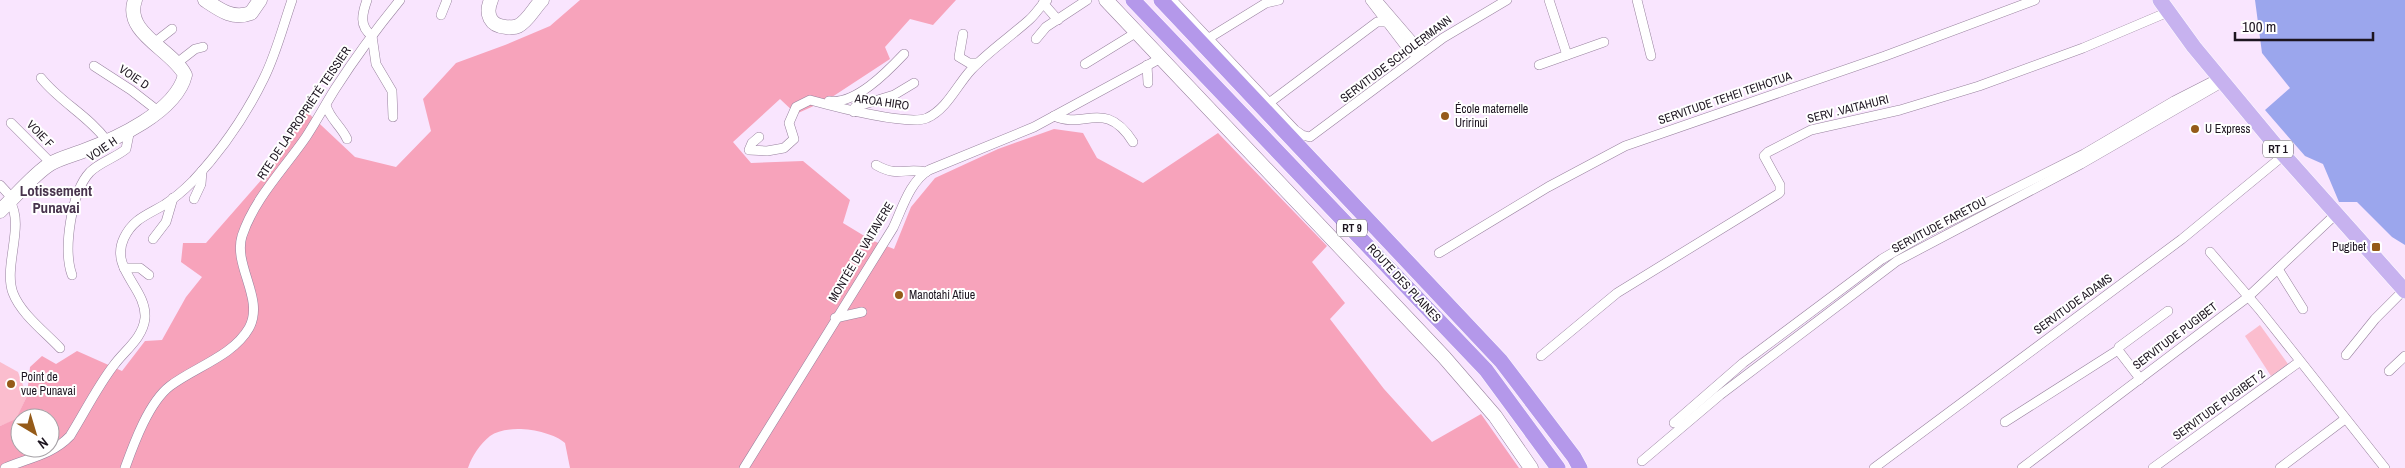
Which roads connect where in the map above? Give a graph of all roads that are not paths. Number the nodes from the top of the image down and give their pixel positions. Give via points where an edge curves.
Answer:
1 (135, 0) edge
2 (205, 0) edge
3 (260, 0) edge
4 (292, 0) edge
5 (367, 0) edge
6 (400, 0) edge
7 (447, 0) edge
8 (491, 0) edge
9 (542, 0) edge
10 (1087, 0) edge
11 (1106, 0) edge
12 (1133, 0) edge
13 (1161, 0) edge
14 (1172, 0) edge
15 (1279, 0) edge
16 (1370, 0) edge
17 (1377, 0) edge
18 (1508, 0) edge
19 (1549, 0) edge
20 (1637, 0) edge
21 (2035, 0) edge
22 (1045, 2) edge
23 (2164, 6) edge
24 (441, 15) dead end
25 (1058, 20) junction
26 (1386, 22) junction
27 (172, 29) dead end
28 (1137, 32) junction
29 (963, 34) dead end
30 (372, 36) junction
31 (1208, 38) junction
32 (1036, 39) dead end
33 (1604, 42) dead end
34 (154, 43) junction
35 (203, 47) dead end
36 (904, 54) dead end
37 (1420, 54) junction
38 (1567, 55) junction
39 (1651, 56) dead end
40 (1161, 58) junction
41 (177, 63) junction
42 (978, 63) junction
43 (1085, 64) dead end
44 (1147, 65) junction
45 (1539, 65) dead end
46 (94, 66) dead end
47 (41, 78) dead end
48 (2221, 80) junction
49 (914, 83) dead end
50 (1148, 84) dead end
51 (1269, 103) junction
52 (326, 105) junction
53 (796, 107) junction
54 (158, 111) junction
55 (854, 112) junction
56 (1054, 116) junction
57 (394, 118) dead end
58 (11, 123) dead end
59 (130, 129) junction
60 (759, 137) dead end
61 (348, 139) dead end
62 (107, 141) junction
63 (1133, 142) dead end
64 (2284, 155) junction
65 (51, 164) junction
66 (876, 166) dead end
67 (202, 171) junction
68 (926, 172) junction
69 (0, 185) edge
70 (173, 198) junction
71 (194, 199) dead end
72 (8, 204) edge
73 (2336, 214) junction
74 (153, 238) dead end
75 (2210, 252) dead end
76 (1439, 253) dead end
77 (124, 268) junction
78 (2278, 269) junction
79 (149, 275) dead end
80 (72, 276) dead end
81 (2405, 290) edge
82 (2248, 297) junction
83 (2302, 309) dead end
84 (2168, 311) dead end
85 (862, 312) dead end
86 (835, 318) junction
87 (60, 348) dead end
88 (2118, 350) junction
89 (2346, 355) dead end
90 (1541, 356) dead end
91 (2405, 356) edge
92 (2299, 362) junction
93 (2389, 371) dead end
94 (2139, 380) junction
95 (2345, 419) junction
96 (2005, 422) dead end
97 (1674, 423) dead end
98 (1642, 461) dead end
99 (4, 468) edge
100 (125, 468) edge
101 (744, 468) edge
102 (1531, 468) edge
103 (1558, 468) edge
104 (1580, 468) edge
105 (1874, 468) edge
106 (2022, 468) edge
107 (2153, 468) edge
108 (2280, 468) edge
109 (2385, 468) edge

1 - 34 main road via 132,10 136,23
2 - 3 main road via 236,16 251,13
4 - 67 street via 264,78 245,112
5 - 30 street via 362,24
6 - 30 street, RTE DE LA PROPRIÉTÉ TEISSIER
7 - 24 street
8 - 9 main road via 488,16 492,22 501,27 516,28
10 - 25 street
11 - 28 main road, ROUTE DES PLAINES
12 - 103 highway, ROUTE DES PLAINES / RT 9 via 1486,370
13 - 104 highway, ROUTE DES PLAINES / RT 9 via 1501,361
14 - 31 street
15 - 31 street via 1266,3
16 - 26 street
17 - 37 street
18 - 37 street, SERVITUDE SCHOLERMANN via 1464,24
19 - 38 street
20 - 39 street
21 - 76 street, SERVITUDE TEHEI TEIHOTUA via 1625,146 1548,187
22 - 25 street
22 - 42 street, AROA HIRO via 1029,20
23 - 48 main road, RT 1
23 - 90 street, SERV .VAITAHURI via 2084,48 1900,110 1811,130 1768,152 1764,156 1780,185 1778,194 1617,293
25 - 32 street
26 - 37 street via 1412,53
26 - 51 street via 1377,22
27 - 34 street
28 - 40 main road, ROUTE DES PLAINES
28 - 43 street
29 - 42 street via 959,57 969,63
30 - 52 street, RTE DE LA PROPRIÉTÉ TEISSIER
30 - 57 street via 376,64 392,91
31 - 51 street
33 - 38 street
34 - 41 main road
35 - 41 street
36 - 53 street via 876,81 839,103 805,96
37 - 51 street, SERVITUDE SCHOLERMANN via 1315,135 1306,137 1295,130
38 - 45 street
40 - 44 street
40 - 102 main road, ROUTE DES PLAINES via 1449,363 1495,416
41 - 54 main road via 185,75 183,81 173,97
42 - 55 street, AROA HIRO via 947,102 928,117 918,120
44 - 50 street
44 - 56 street
46 - 54 street, VOIE D
47 - 62 street
48 - 64 main road, RT 1
48 - 97 street, SERVITUDE FARETOU via 2174,101 2084,154 1900,247 1743,363
48 - 98 street, SERVITUDE FARETOU via 2081,164 1897,261 1720,395
49 - 55 street via 894,96 855,107
52 - 61 street
52 - 100 street, RTE DE LA PROPRIÉTÉ TEISSIER via 259,203 243,233 239,246 254,311 250,326 234,345 167,389 150,411
53 - 55 street, AROA HIRO via 810,100
53 - 60 street via 790,123 794,139 784,148 749,150
54 - 59 main road
56 - 63 street via 1064,120 1105,118
56 - 68 street
58 - 65 street, VOIE F
59 - 62 main road
59 - 80 street, VOIE H via 126,150 90,172 78,193 69,229 67,264
62 - 65 main road
64 - 73 main road, RT 1
64 - 105 street, SERVITUDE ADAMS via 2182,239
65 - 72 main road
66 - 68 street via 890,173
67 - 70 street
67 - 71 street via 201,184
68 - 86 street, MONTÉE DE VAITAVERE via 918,179 893,228
69 - 72 street
70 - 74 street via 166,222
70 - 77 street via 132,225 121,250
72 - 87 street via 14,216 12,290 31,318
73 - 78 street, SERVITUDE PUGIBET
73 - 81 main road, RT 1
75 - 82 street
77 - 79 street via 140,268
77 - 99 street via 145,312 140,334 114,364 64,442 47,453
78 - 82 street, SERVITUDE PUGIBET
78 - 83 street
81 - 89 street via 2375,319
82 - 92 street
82 - 94 street, SERVITUDE PUGIBET
84 - 88 street
85 - 86 street
86 - 101 street, MONTÉE DE VAITAVERE
88 - 94 street
88 - 96 street
91 - 93 street
92 - 95 street
92 - 107 street, SERVITUDE PUGIBET 2
94 - 106 street, SERVITUDE PUGIBET
95 - 108 street
95 - 109 street

